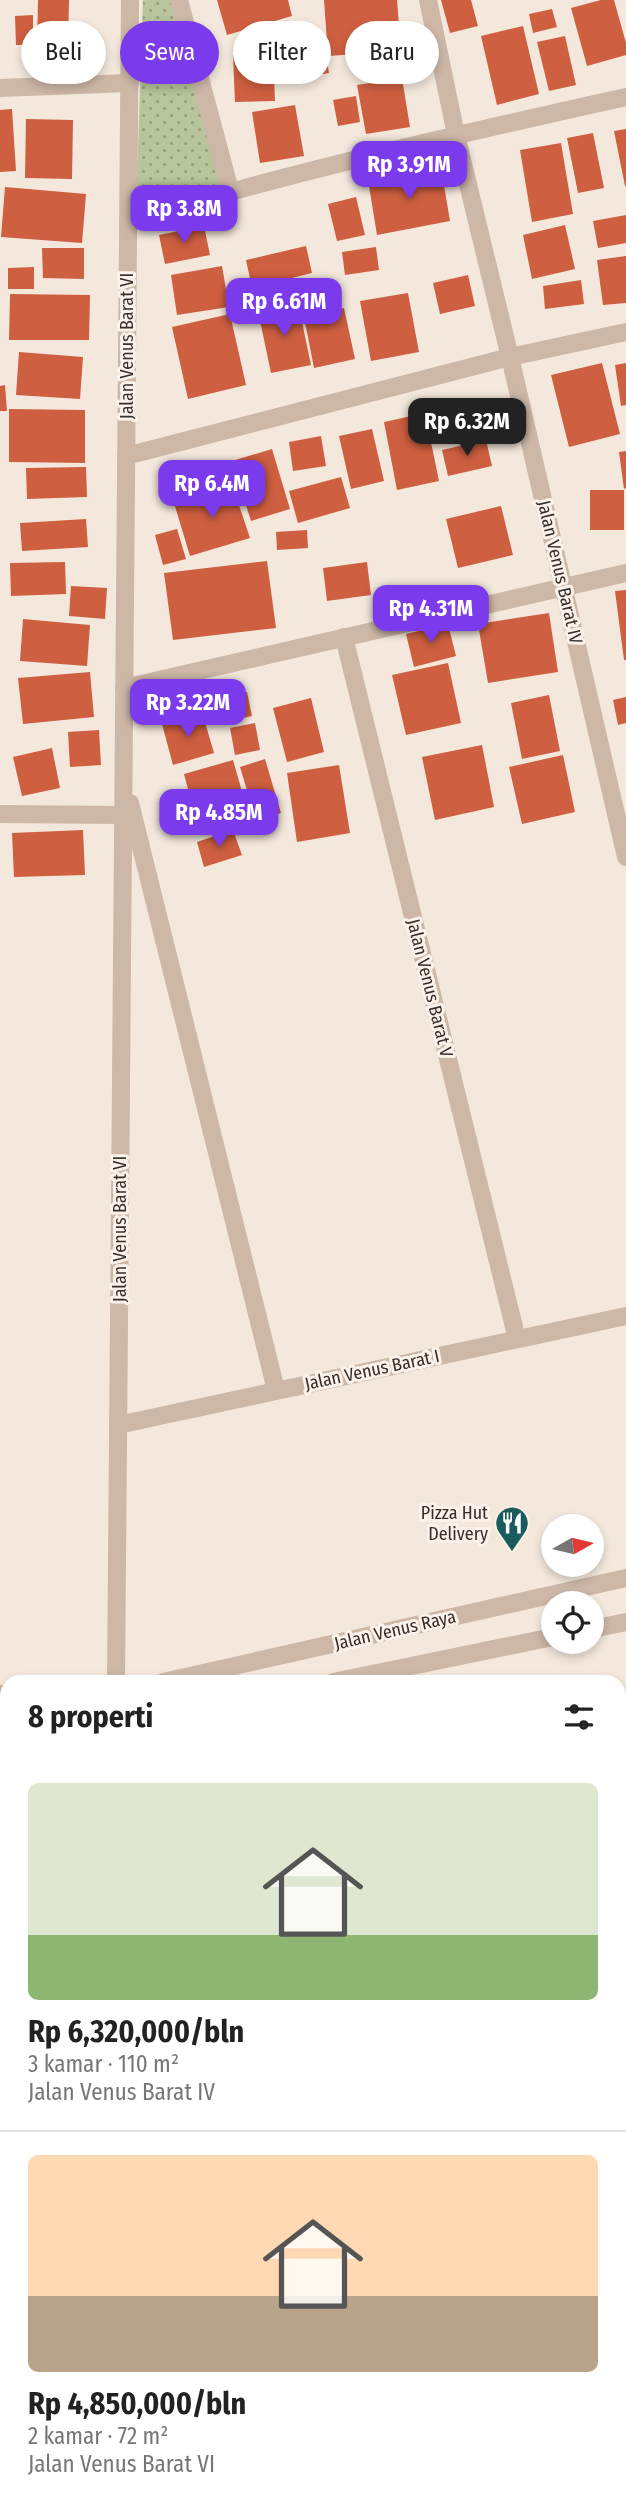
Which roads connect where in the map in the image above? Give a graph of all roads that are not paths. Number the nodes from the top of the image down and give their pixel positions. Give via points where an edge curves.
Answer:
1 (130, 0) edge
2 (179, 0) edge
3 (428, 0) edge
4 (130, 21) edge
5 (120, 83) edge
6 (130, 84) edge
7 (0, 88) edge
8 (626, 97) edge
9 (456, 135) junction
10 (230, 190) junction
11 (128, 220) junction
12 (626, 332) edge
13 (510, 357) junction
14 (126, 456) junction
15 (626, 573) edge
16 (564, 589) junction
17 (344, 637) junction
18 (124, 688) junction
19 (123, 777) junction
20 (0, 814) edge
21 (123, 815) junction
22 (626, 858) edge
23 (626, 1316) edge
24 (517, 1339) junction
25 (276, 1390) junction
26 (118, 1425) junction
27 (626, 1577) edge
28 (626, 1622) edge
29 (604, 1627) edge
30 (541, 1639) edge
31 (116, 1675) edge
32 (194, 1675) edge
33 (367, 1675) edge

1 - 4 street, Jalan Venus Barat VI
2 - 10 street
3 - 9 street, Jalan Venus Barat IV
5 - 7 street
6 - 11 street, Jalan Venus Barat VI
8 - 9 street
9 - 10 street
9 - 13 street, Jalan Venus Barat IV
10 - 11 street
11 - 14 street, Jalan Venus Barat VI
12 - 13 street
13 - 14 street
13 - 16 street, Jalan Venus Barat IV
14 - 18 street, Jalan Venus Barat VI
15 - 16 street
16 - 17 street
16 - 22 street, Jalan Venus Barat IV
17 - 18 street
17 - 24 street, Jalan Venus Barat V
18 - 19 street, Jalan Venus Barat VI
19 - 21 street, Jalan Venus Barat VI
19 - 25 street, Jalan Venus Barat VI
20 - 21 street
21 - 26 street, Jalan Venus Barat VI
23 - 24 street, Jalan Venus Barat I
24 - 25 street, Jalan Venus Barat I
25 - 26 street, Jalan Venus Barat I
26 - 31 street, Jalan Venus Barat VI
27 - 32 street, Jalan Venus Raya
28 - 29 street
30 - 33 street, Jalan Venus Raya

